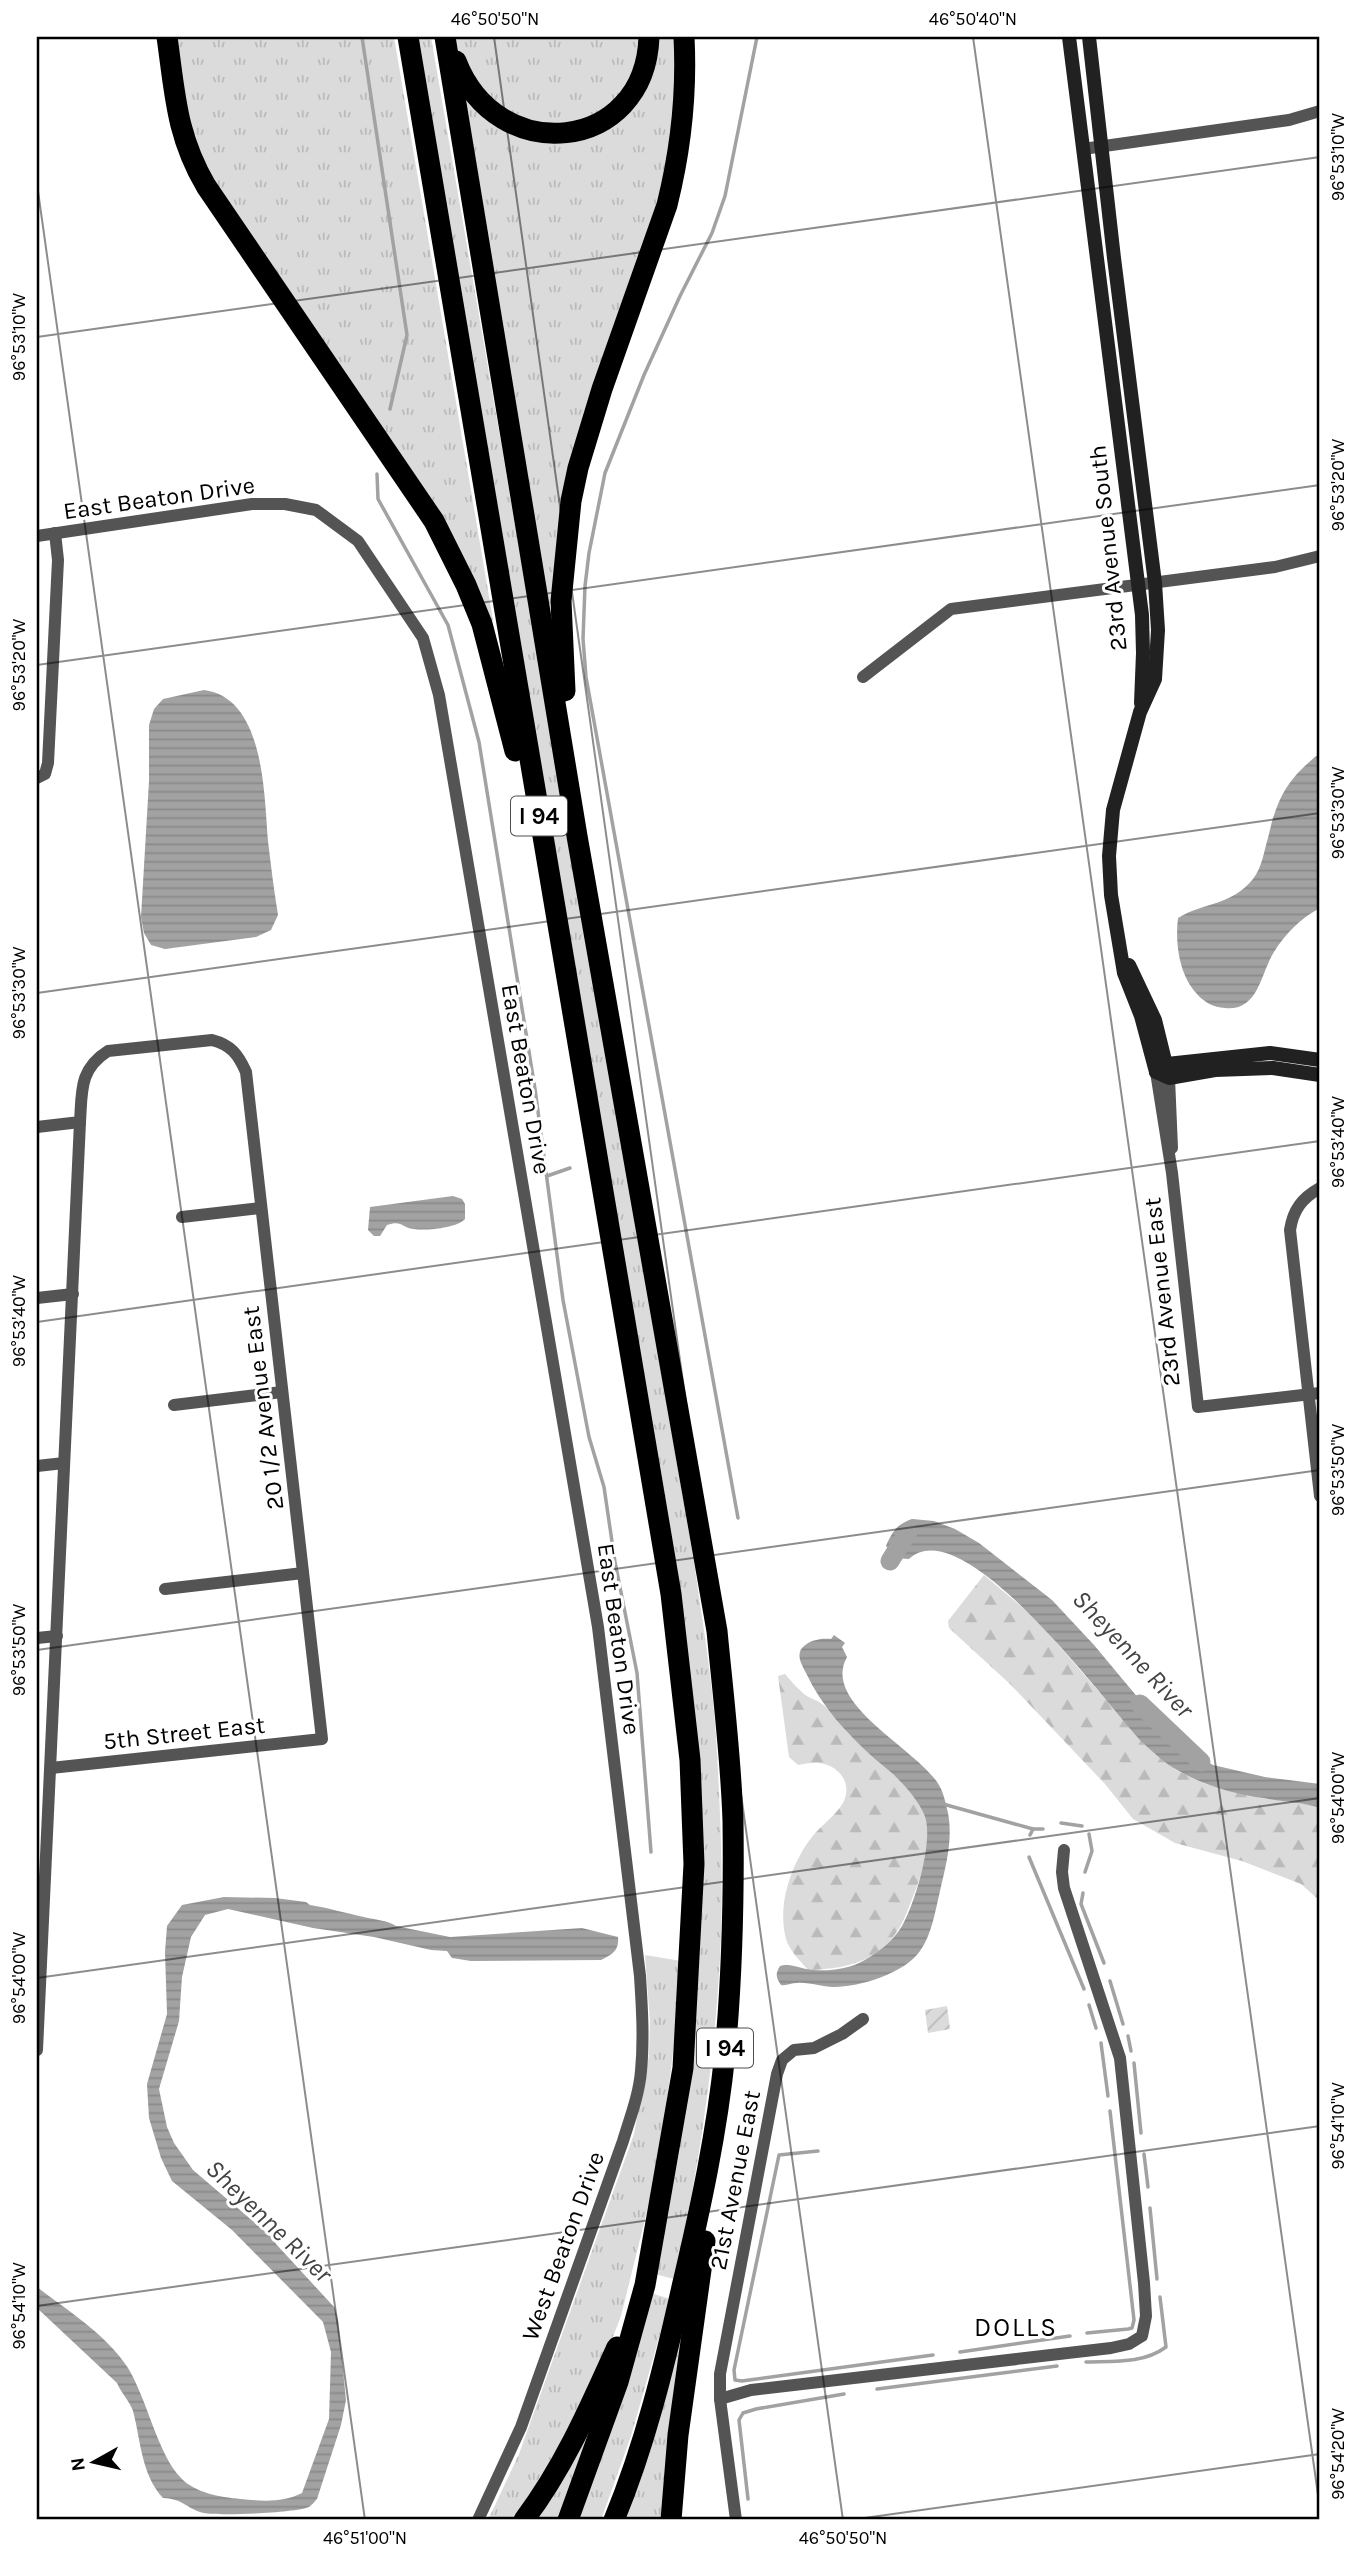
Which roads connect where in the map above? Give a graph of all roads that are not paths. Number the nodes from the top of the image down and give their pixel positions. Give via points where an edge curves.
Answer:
1 (167, 37) edge
2 (408, 37) edge
3 (446, 37) edge
4 (649, 37) edge
5 (684, 37) edge
6 (1069, 37) edge
7 (1089, 37) edge
8 (1320, 111) edge
9 (1101, 147) junction
10 (1083, 149) junction
11 (55, 533) junction
12 (37, 536) edge
13 (1320, 556) edge
14 (1154, 583) junction
15 (1138, 584) junction
16 (863, 677) dead end
17 (1140, 712) junction
18 (37, 778) edge
19 (577, 836) junction
20 (549, 876) junction
21 (1320, 1060) edge
22 (1164, 1071) junction
23 (1320, 1075) edge
24 (80, 1122) junction
25 (37, 1127) edge
26 (1320, 1188) edge
27 (261, 1208) junction
28 (182, 1217) dead end
29 (73, 1294) junction
30 (37, 1298) edge
31 (282, 1392) junction
32 (1314, 1393) edge
33 (174, 1405) dead end
34 (64, 1462) junction
35 (37, 1466) edge
36 (1320, 1496) edge
37 (303, 1573) junction
38 (165, 1589) dead end
39 (57, 1636) junction
40 (37, 1638) edge
41 (322, 1739) joint
42 (51, 1768) junction
43 (1064, 1850) dead end
44 (40, 1952) edge
45 (640, 1976) joint
46 (863, 2019) dead end
47 (37, 2050) edge
48 (707, 2178) junction
49 (645, 2285) junction
50 (720, 2399) junction
51 (478, 2520) edge
52 (524, 2520) edge
53 (568, 2520) edge
54 (614, 2520) edge
55 (671, 2520) edge
56 (736, 2520) edge

1 - 20 highway via 180,125 196,169 418,497 466,585 482,624
2 - 20 highway, I 94
3 - 4 highway via 467,84 483,106 527,131 552,134 586,128 617,110 640,77
3 - 19 highway, I 94
5 - 19 highway via 684,115 678,159 602,389 571,501 561,630
6 - 10 street, 23rd Avenue South
7 - 9 street, 23rd Avenue South
8 - 9 street via 1289,120
9 - 10 street
9 - 14 street, 23rd Avenue South
10 - 15 street, 23rd Avenue South
11 - 12 street, East Beaton Drive
11 - 18 street via 58,561 48,763 45,774
11 - 45 street, East Beaton Drive via 252,504 316,510 358,541 423,638 439,695 598,1627
13 - 14 street via 1288,565
14 - 15 street
14 - 17 street, 23rd Avenue South via 1158,630 1155,679
15 - 16 street via 951,609
15 - 17 street, 23rd Avenue South via 1143,653
17 - 22 street, 23rd Avenue East via 1113,810 1111,895 1124,973
19 - 48 highway, I 94 via 706,1562 723,1687 733,1821 731,1938 725,2053
20 - 49 highway, I 94 via 671,1594 690,1760 694,1864 683,2068
21 - 22 street via 1270,1053
22 - 23 street via 1244,1067
22 - 32 street, 23rd Avenue East via 1198,1407
24 - 25 street
24 - 27 street, 20 1/2 Avenue East via 87,1070 108,1051 212,1040 226,1044 239,1056 246,1072
24 - 29 street
26 - 32 street via 1298,1206 1290,1230
27 - 28 street
27 - 31 street, 20 1/2 Avenue East
29 - 30 street
29 - 34 street
31 - 33 street
31 - 37 street, 20 1/2 Avenue East
32 - 36 street
34 - 35 street
34 - 39 street
37 - 38 street
37 - 41 street, 20 1/2 Avenue East
39 - 40 street
39 - 42 street
41 - 42 street, 5th Street East
42 - 44 street
43 - 50 street via 1064,1888 1120,2058 1144,2283 1142,2336 1111,2348 751,2390
44 - 47 street
45 - 51 street, West Beaton Drive via 641,2072 636,2100 521,2427
46 - 50 street, 21st Avenue East via 826,2043 794,2050 782,2060 723,2349
48 - 54 highway, I 94 via 663,2372
48 - 55 highway via 706,2234
49 - 52 highway via 580,2430
49 - 53 highway, I 94 via 618,2382
50 - 56 street

